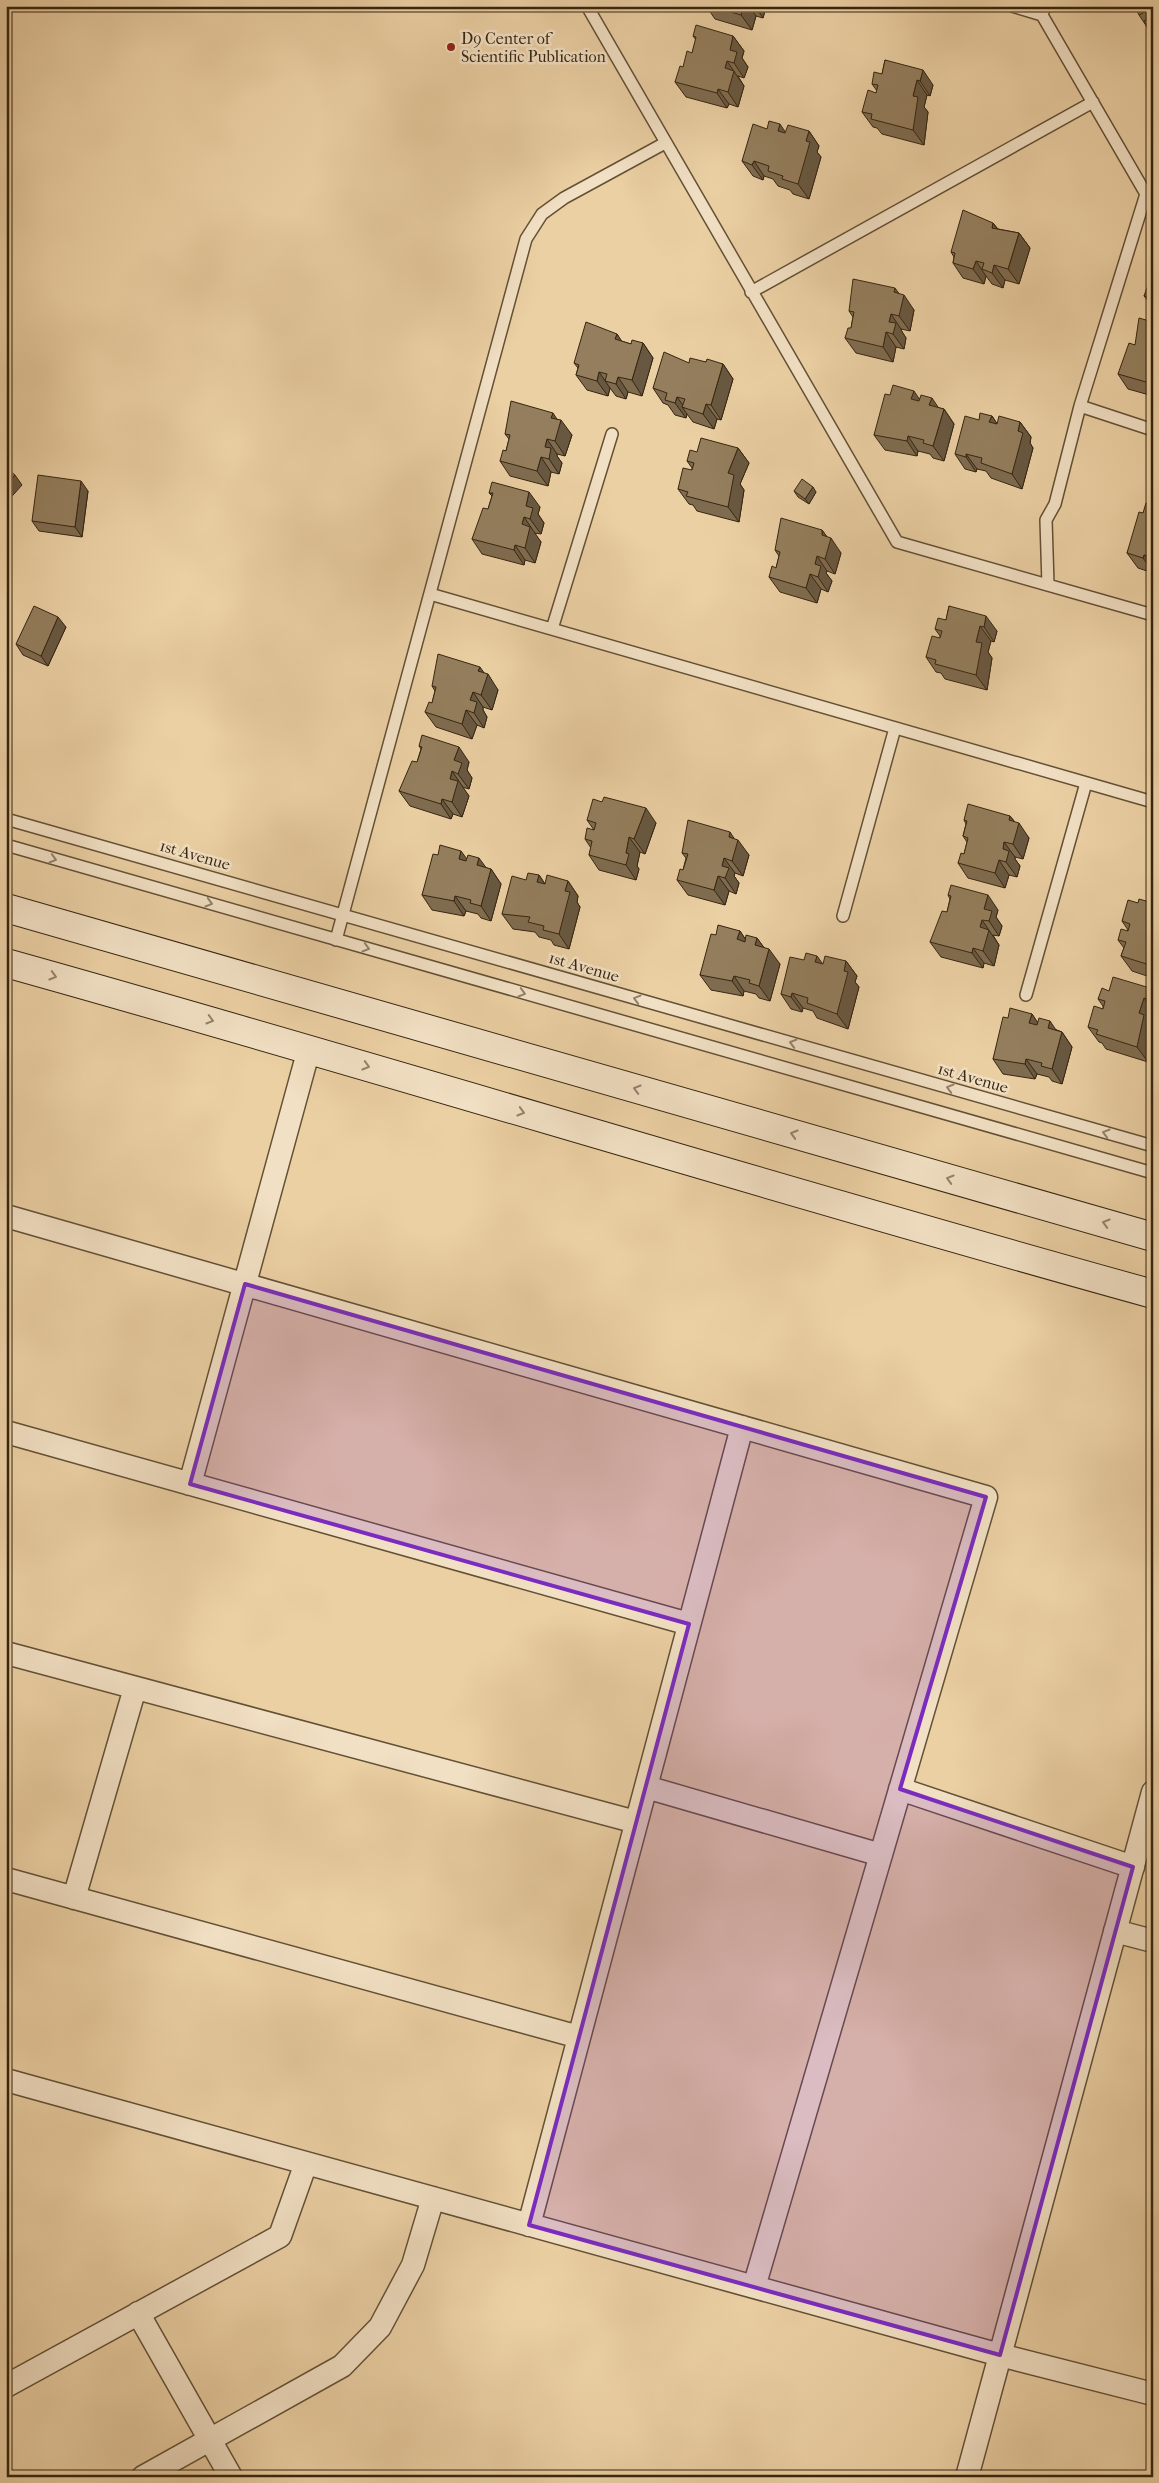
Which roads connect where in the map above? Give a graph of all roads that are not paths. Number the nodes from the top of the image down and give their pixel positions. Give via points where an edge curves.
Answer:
1 (587, 6) edge
2 (1012, 6) edge
3 (1043, 11) edge
4 (1093, 102) junction
5 (664, 143) junction
6 (1150, 195) edge
7 (751, 292) junction
8 (1080, 406) junction
9 (1153, 430) edge
10 (612, 434) dead end
11 (1048, 585) junction
12 (430, 594) junction
13 (1153, 615) edge
14 (552, 629) junction
15 (895, 728) junction
16 (1086, 783) junction
17 (1153, 802) edge
18 (6, 819) edge
19 (6, 845) edge
20 (6, 908) edge
21 (343, 915) junction
22 (843, 916) dead end
23 (336, 940) junction
24 (6, 963) edge
25 (1026, 995) dead end
26 (309, 1049) junction
27 (1153, 1146) edge
28 (1153, 1173) edge
29 (6, 1216) edge
30 (1153, 1237) edge
31 (245, 1284) junction
32 (1153, 1294) edge
33 (742, 1427) junction
34 (6, 1432) edge
35 (190, 1484) junction
36 (689, 1624) junction
37 (6, 1653) edge
38 (135, 1688) junction
39 (646, 1787) junction
40 (900, 1789) junction
41 (1153, 1792) edge
42 (636, 1822) junction
43 (881, 1856) junction
44 (1133, 1867) junction
45 (6, 1879) edge
46 (74, 1898) junction
47 (1115, 1932) junction
48 (1153, 1941) edge
49 (579, 2037) junction
50 (7, 2082) edge
51 (306, 2163) junction
52 (433, 2198) junction
53 (529, 2225) junction
54 (754, 2287) junction
55 (138, 2313) junction
56 (1000, 2355) junction
57 (6, 2386) edge
58 (1153, 2394) edge
59 (210, 2440) junction
60 (143, 2477) edge
61 (230, 2477) edge
62 (967, 2477) edge

1 - 5 lane
2 - 3 lane
3 - 4 lane
4 - 6 lane
4 - 7 lane
5 - 7 lane
5 - 12 lane via 564,198 542,214 526,239
6 - 8 lane
7 - 11 lane via 897,542
8 - 9 lane
8 - 11 lane via 1055,504 1046,520
10 - 14 lane
11 - 13 lane
12 - 14 lane
12 - 21 lane
14 - 15 lane
15 - 16 lane
15 - 22 lane
16 - 17 lane
16 - 25 lane
18 - 21 lane, 1st Avenue
19 -> 23 lane
30 -> 20 main road
21 - 23 lane
27 -> 21 lane, 1st Avenue
23 -> 28 lane
24 -> 26 main road
26 - 31 street
26 -> 32 main road via 918,1229
29 - 31 street
31 - 33 street
31 - 35 street
33 - 36 street
33 - 40 street via 986,1497
34 - 35 street
35 - 36 street
36 - 39 street
37 - 38 street
38 - 42 street
38 - 46 street
39 - 42 street
39 - 43 street
40 - 43 street
40 - 44 street
41 - 44 street
42 - 49 street
43 - 54 street
44 - 47 street
45 - 46 street
46 - 49 street
47 - 48 street
47 - 56 street
49 - 53 street
50 - 51 street
51 - 52 street
51 - 55 street via 280,2236
52 - 53 street
52 - 59 street via 413,2265 380,2327 342,2366
53 - 54 street
54 - 56 street
55 - 57 street
55 - 59 street
56 - 58 street
56 - 62 street
59 - 60 street
59 - 61 street

